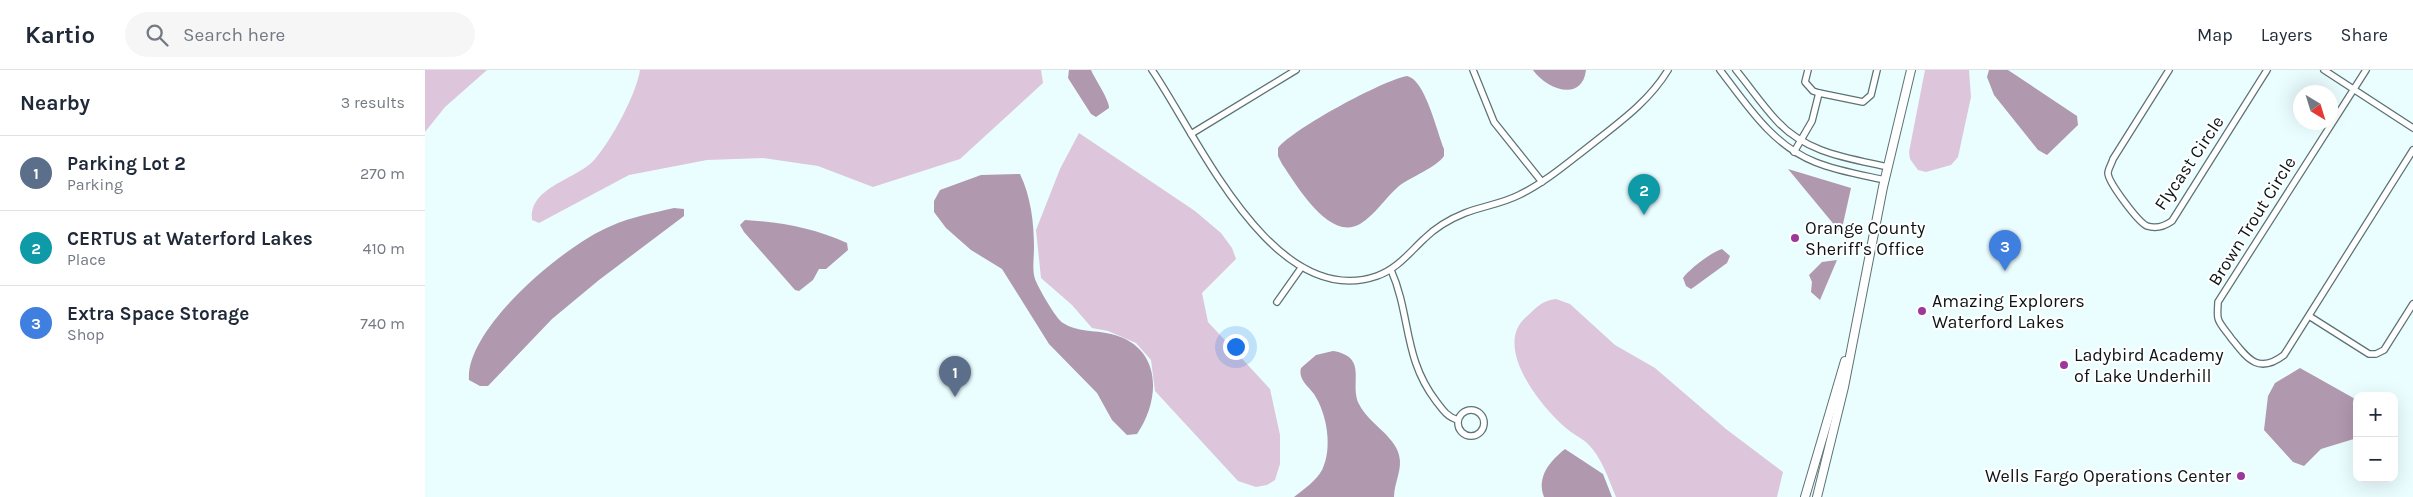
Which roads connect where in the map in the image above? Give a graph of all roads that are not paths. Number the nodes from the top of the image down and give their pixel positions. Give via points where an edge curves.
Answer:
1 (1152, 70) edge
2 (1296, 70) edge
3 (1473, 70) edge
4 (1668, 70) edge
5 (1720, 70) edge
6 (1736, 70) edge
7 (1808, 70) edge
8 (1877, 70) edge
9 (1911, 70) edge
10 (2169, 70) edge
11 (2267, 70) edge
12 (2324, 70) edge
13 (2365, 70) edge
14 (1749, 87) junction
15 (2353, 89) junction
16 (1819, 93) junction
17 (1739, 95) junction
18 (2413, 128) edge
19 (1191, 134) junction
20 (1801, 140) junction
21 (2413, 150) edge
22 (1794, 152) junction
23 (1888, 167) junction
24 (1885, 180) junction
25 (1542, 182) junction
26 (1301, 268) junction
27 (1391, 270) junction
28 (1277, 302) dead end
29 (2413, 304) edge
30 (2309, 316) junction
31 (1850, 348) junction
32 (1458, 420) junction
33 (1805, 497) edge
34 (1817, 497) edge

1 - 19 street
2 - 19 street
3 - 25 street via 1494,122
4 - 25 street via 1637,108
5 - 17 street
6 - 14 street
7 - 16 street via 1805,82
8 - 16 street via 1871,95 1863,102
9 - 23 street
10 - 11 street, Flycast Circle via 2113,158 2108,172 2109,180 2136,216 2148,226 2172,221
12 - 15 street
13 - 15 street, Brown Trout Circle
14 - 17 street
14 - 20 street via 1776,120
15 - 18 street
15 - 30 street, Brown Trout Circle via 2218,302 2218,320 2246,357 2258,364 2275,362 2284,355
16 - 20 street via 1813,121
17 - 22 street via 1767,130
19 - 26 street via 1229,194 1273,243
20 - 22 street
20 - 23 street via 1832,154
21 - 30 street, Brown Trout Circle
22 - 24 street via 1824,165
23 - 24 street
24 - 31 street
25 - 27 street via 1507,200 1465,213 1446,223 1430,233
26 - 27 street via 1325,279 1349,282
26 - 28 street
27 - 32 street via 1399,290 1408,341 1417,369 1444,412
29 - 30 street via 2385,350 2376,354 2369,354
31 - 33 street via 1838,378
31 - 34 street
32 - 32 street via 1459,429 1468,436 1479,433 1484,424 1480,413 1474,410 1463,412

